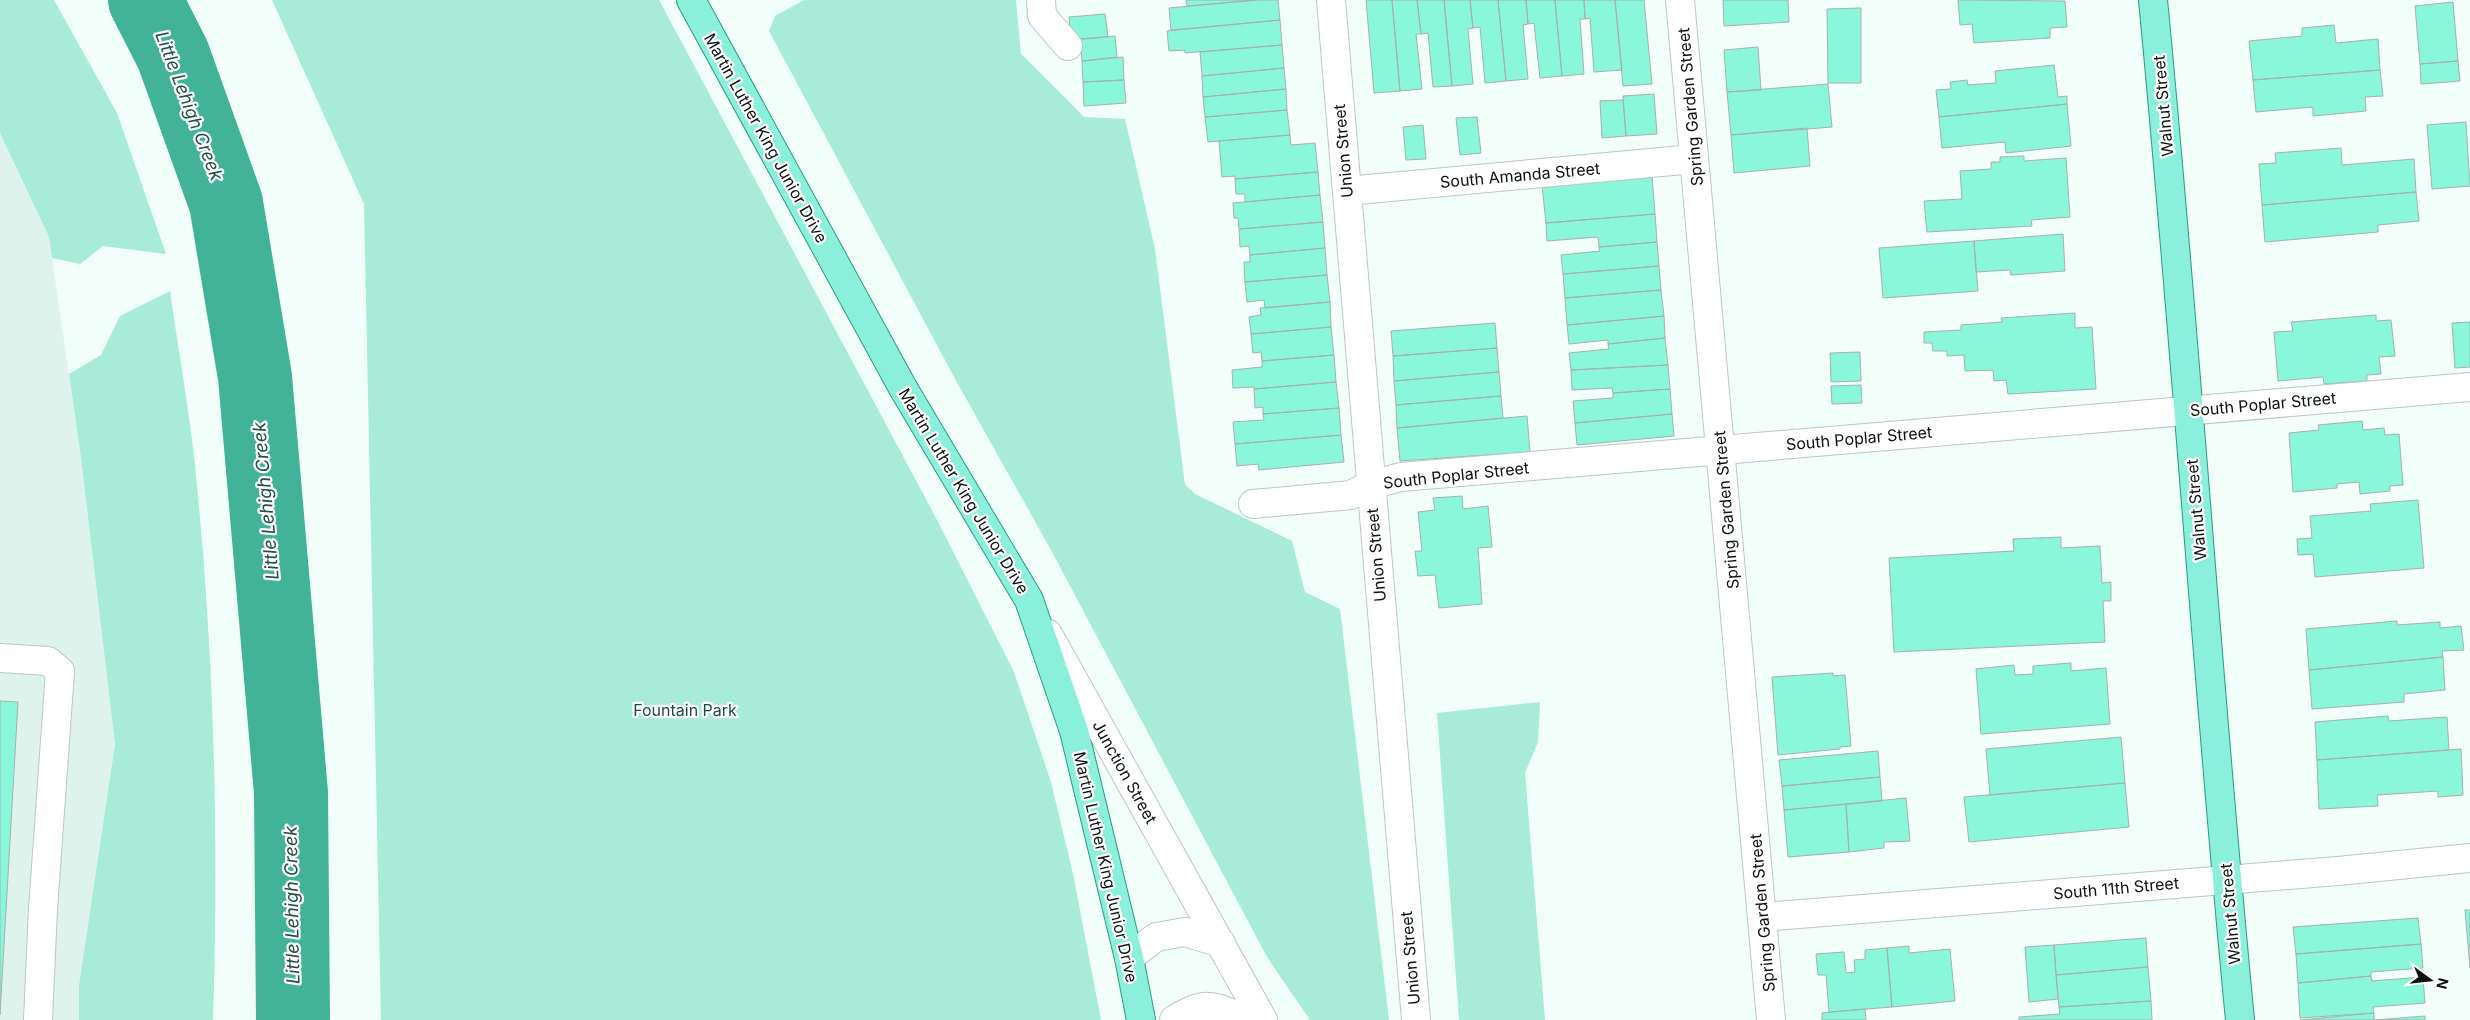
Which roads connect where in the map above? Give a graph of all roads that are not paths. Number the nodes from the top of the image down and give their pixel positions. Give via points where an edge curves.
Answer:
1 (691, 0) edge
2 (1040, 0) edge
3 (1331, 0) edge
4 (1680, 0) edge
5 (2153, 0) edge
6 (1068, 46) dead end
7 (1694, 159) junction
8 (1347, 190) junction
9 (2470, 387) edge
10 (2187, 410) junction
11 (1720, 450) junction
12 (1370, 485) junction
13 (1253, 504) dead end
14 (1029, 600) junction
15 (0, 658) edge
16 (2470, 858) edge
17 (2226, 878) junction
18 (1762, 917) junction
19 (1221, 943) junction
20 (1129, 958) junction
21 (38, 1020) edge
22 (1141, 1020) edge
23 (1174, 1020) edge
24 (1243, 1020) edge
25 (1263, 1020) edge
26 (1416, 1020) edge
27 (1771, 1020) edge
28 (2240, 1020) edge

1 - 14 main road, Martin Luther King Junior Drive via 903,388
2 - 6 street via 1042,16
3 - 8 street, Union Street
4 - 7 street, Spring Garden Street
5 - 10 main road, Walnut Street
7 - 8 street, South Amanda Street
7 - 11 street, Spring Garden Street
8 - 12 street, Union Street
9 - 10 street, South Poplar Street
10 - 11 street, South Poplar Street
10 - 17 main road, Walnut Street
11 - 12 street, South Poplar Street via 1401,477
11 - 18 street, Spring Garden Street
12 - 13 street, South Poplar Street via 1351,495
12 - 26 street, Union Street
14 - 19 street, Junction Street
14 - 20 main road, Martin Luther King Junior Drive via 1074,731
15 - 21 street via 48,661 60,671
16 - 17 street, South 11th Street
17 - 18 street, South 11th Street
17 - 28 main road, Walnut Street
18 - 27 street, Spring Garden Street
19 - 20 street via 1185,932 1156,937
19 - 25 street, Junction Street
20 - 22 main road, Martin Luther King Junior Drive
23 - 24 street via 1194,1008 1222,1008

